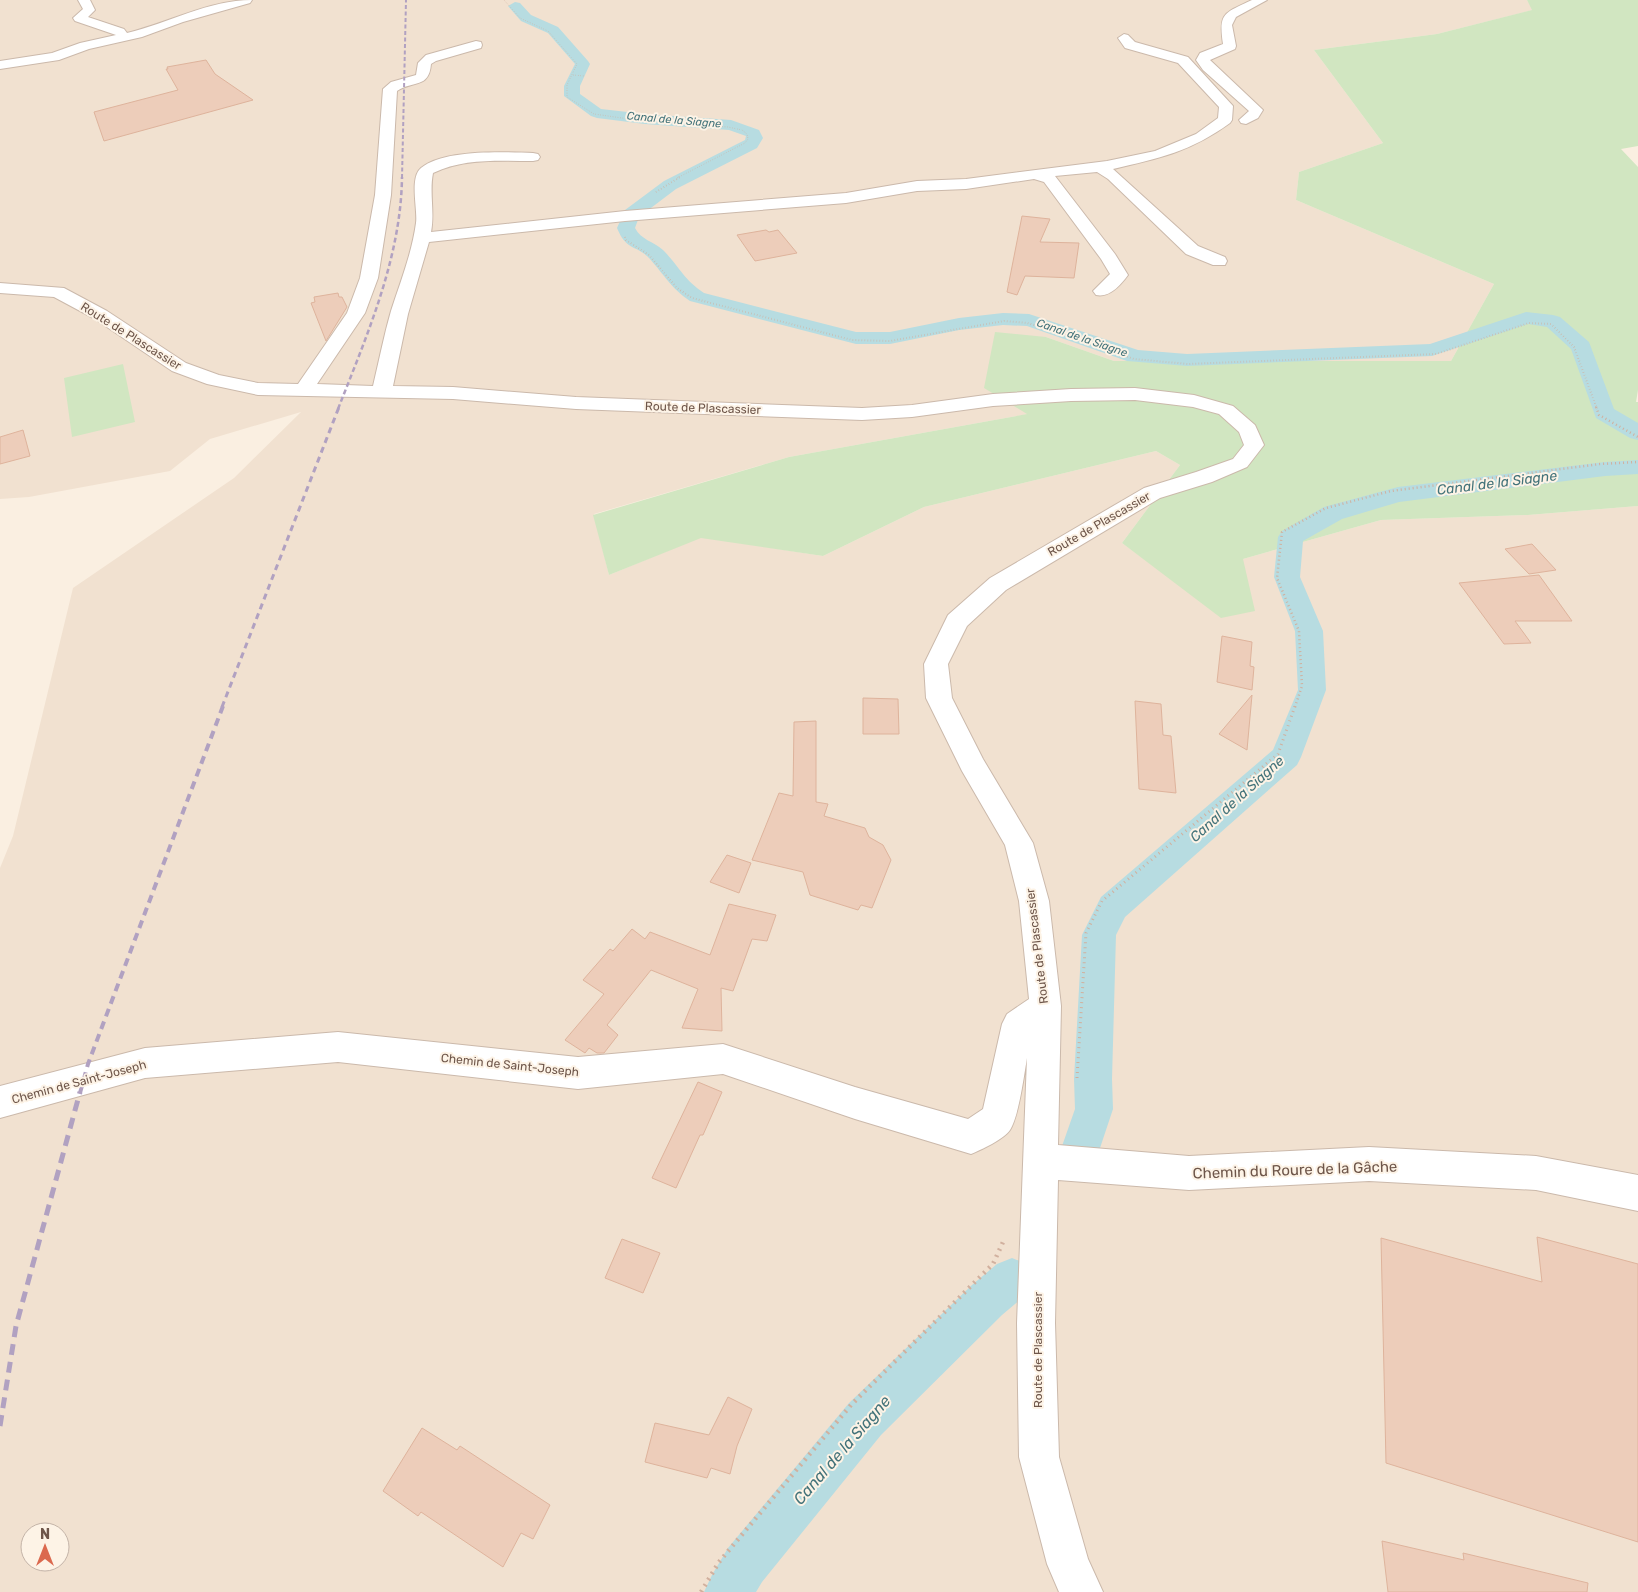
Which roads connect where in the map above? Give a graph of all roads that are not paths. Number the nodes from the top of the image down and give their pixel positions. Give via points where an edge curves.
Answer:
1 (84, 0) edge
2 (246, 0) edge
3 (1262, 0) edge
4 (124, 37) junction
5 (1124, 38) dead end
6 (476, 45) dead end
7 (0, 66) edge
8 (1246, 120) dead end
9 (532, 157) dead end
10 (1100, 167) junction
11 (1036, 174) junction
12 (422, 238) junction
13 (1219, 261) dead end
14 (0, 288) edge
15 (1102, 291) dead end
16 (303, 391) junction
17 (382, 391) junction
18 (1045, 1006) junction
19 (0, 1102) edge
20 (1041, 1161) junction
21 (1637, 1191) edge
22 (1074, 1589) edge

1 - 4 street via 89,10 79,18 120,32
2 - 4 street
3 - 8 street via 1231,15 1226,25 1230,46 1205,56 1203,60 1256,110
4 - 7 street via 54,57
5 - 10 street via 1130,45 1183,60 1226,106 1225,120 1201,137 1160,154
6 - 16 street via 432,58 425,63 421,78 390,89 384,195 369,278 356,313
9 - 12 street via 472,158 439,163 426,171 422,188 425,221
10 - 11 street
10 - 13 street via 1192,250
11 - 12 street via 966,184 917,186 846,198 624,216
11 - 15 street via 1049,179 1119,275
12 - 17 street via 399,314
14 - 16 street, Route de Plascassier via 58,292 101,315 166,360 198,375 258,389
16 - 17 street, Route de Plascassier
17 - 18 street, Route de Plascassier via 862,414 912,412 993,400 1135,394 1194,401 1226,410 1248,429 1254,445 1240,463 1152,492 998,584 957,620 936,664 939,698 972,764 1020,843 1034,901
18 - 19 street, Chemin de Saint-Joseph via 1018,1024 998,1119 971,1137 723,1059 578,1073 338,1047 145,1063
18 - 20 street, Route de Plascassier
20 - 21 street, Chemin du Roure de la Gâche via 1189,1173 1369,1164 1536,1173
20 - 22 street, Route de Plascassier via 1036,1323 1039,1457

